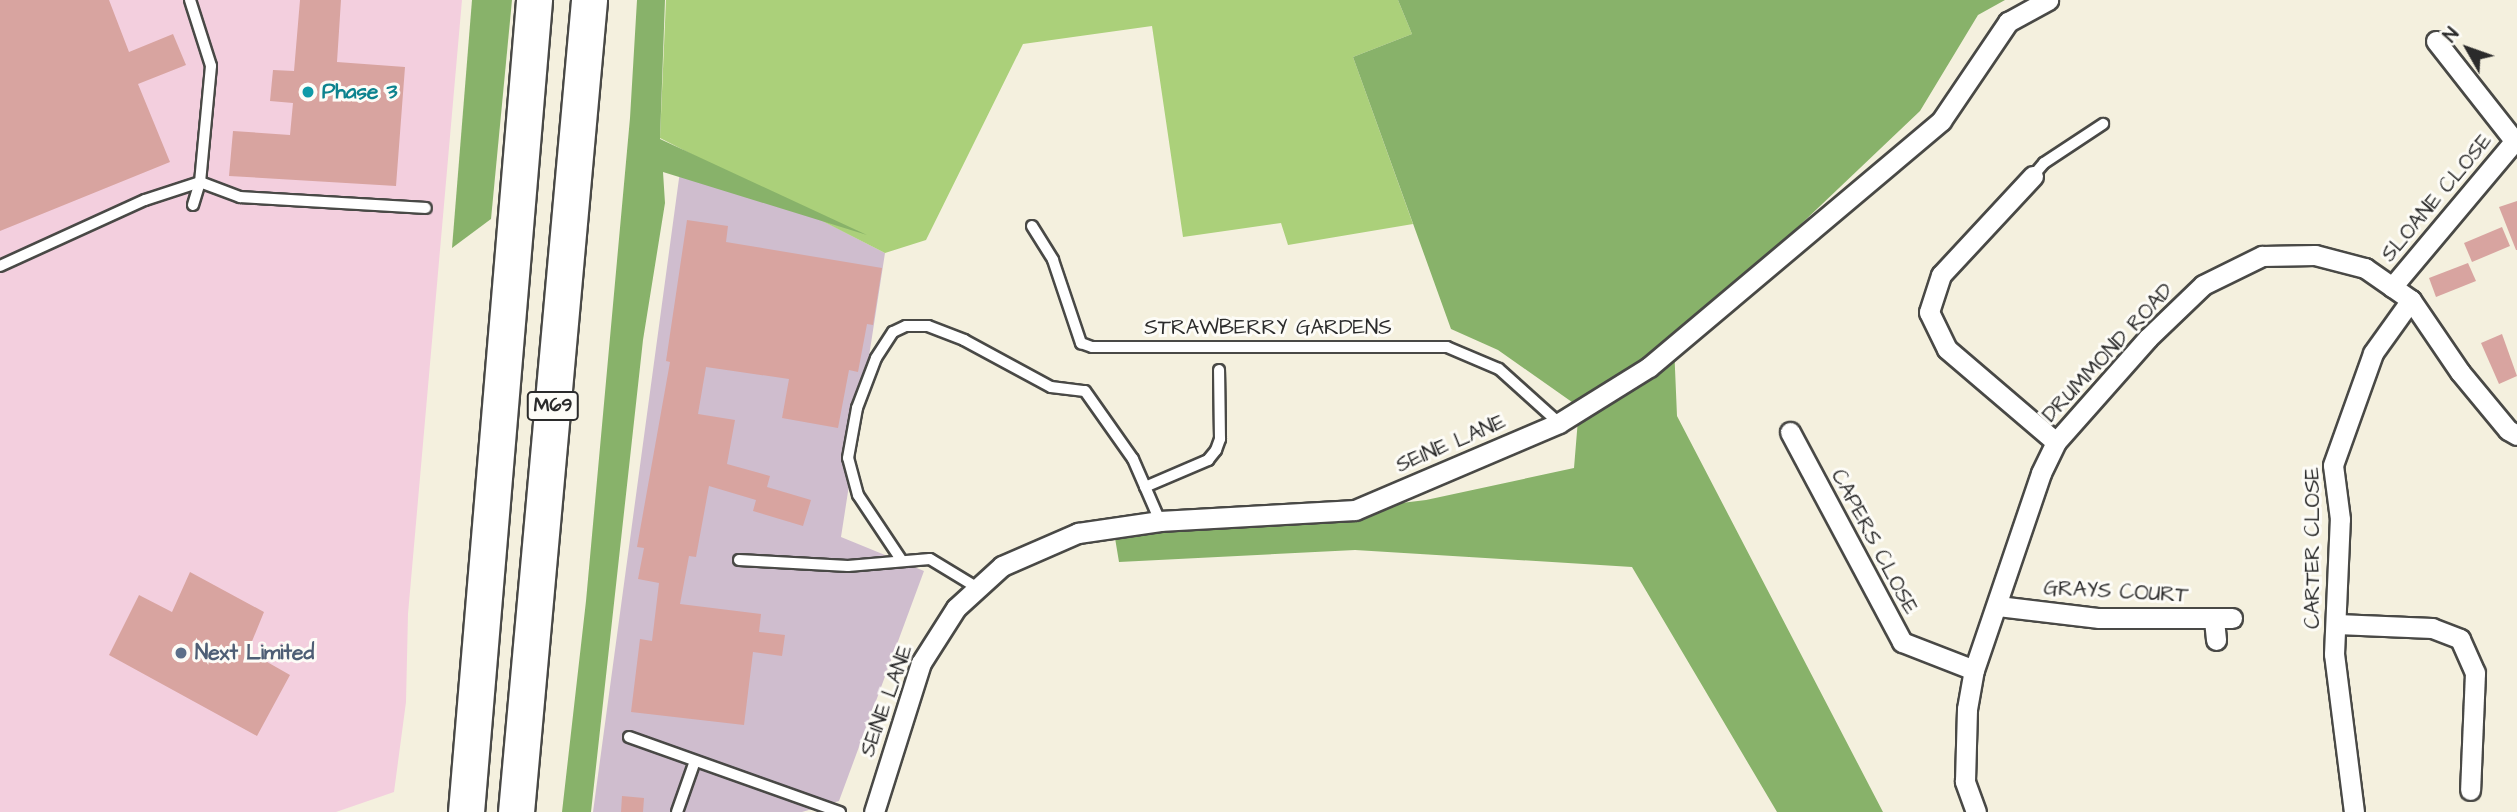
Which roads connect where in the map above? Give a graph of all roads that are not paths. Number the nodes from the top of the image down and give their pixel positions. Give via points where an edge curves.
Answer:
1 (190, 0) edge
2 (534, 0) edge
3 (589, 0) edge
4 (2048, 0) edge
5 (2436, 41) dead end
6 (2103, 124) dead end
7 (2516, 139) edge
8 (2033, 176) joint
9 (200, 182) junction
10 (193, 205) dead end
11 (426, 208) dead end
12 (1032, 226) dead end
13 (0, 266) edge
14 (2392, 287) junction
15 (2410, 300) junction
16 (1219, 370) dead end
17 (1559, 423) junction
18 (2514, 428) edge
19 (1790, 432) dead end
20 (2056, 442) junction
21 (1145, 487) junction
22 (1160, 521) junction
23 (739, 560) dead end
24 (902, 561) junction
25 (976, 587) junction
26 (1998, 606) junction
27 (2337, 624) junction
28 (2216, 640) dead end
29 (1974, 670) junction
30 (629, 737) dead end
31 (695, 761) junction
32 (2470, 790) dead end
33 (466, 812) edge
34 (516, 812) edge
35 (677, 812) edge
36 (840, 812) edge
37 (874, 812) edge
38 (1976, 812) edge
39 (2354, 812) edge

1 - 9 lane via 211,66
2 - 33 highway, M69
3 - 34 highway, M69
4 - 17 street, SEINE LANE via 2008,22 1941,121 1638,375
5 - 7 street
6 - 8 lane via 2044,163
7 - 14 street, SLOANE CLOSE
8 - 20 street via 1941,275 1928,312 1947,349
9 - 10 lane
9 - 11 lane via 240,197
9 - 13 lane via 145,200
12 - 17 lane, STRAWBERRY GARDENS via 1053,260 1081,343 1092,347 1447,347 1499,369
14 - 15 street, DRUMMOND ROAD
14 - 20 street, DRUMMOND ROAD via 2365,268 2315,255 2262,256 2203,285 2148,338
15 - 18 street, DRUMMOND ROAD
15 - 27 street, CARTER CLOSE via 2373,353 2333,465 2340,519
16 - 21 lane via 1220,439 1216,450 1189,470
17 - 22 street, SEINE LANE via 1355,510
19 - 29 street, CAPERS CLOSE via 1902,642
20 - 26 street, DRUMMOND ROAD via 2041,473
21 - 22 lane
21 - 24 lane via 1133,459 1085,391 1051,387 964,340 928,326 906,326 893,332 876,358 857,408 848,458 858,495
22 - 25 street, SEINE LANE via 1052,541 1002,566
23 - 24 lane via 848,566
24 - 25 lane via 939,561
25 - 37 street, SEINE LANE via 956,608 921,663
26 - 28 street, GRAYS COURT via 2099,618 2223,619
26 - 29 street, DRUMMOND ROAD
27 - 32 street via 2431,628 2460,639 2475,673
27 - 39 street, CARTER CLOSE via 2334,653
29 - 38 street, DRUMMOND ROAD via 1967,709 1965,781
30 - 31 lane
31 - 35 lane
31 - 36 lane

